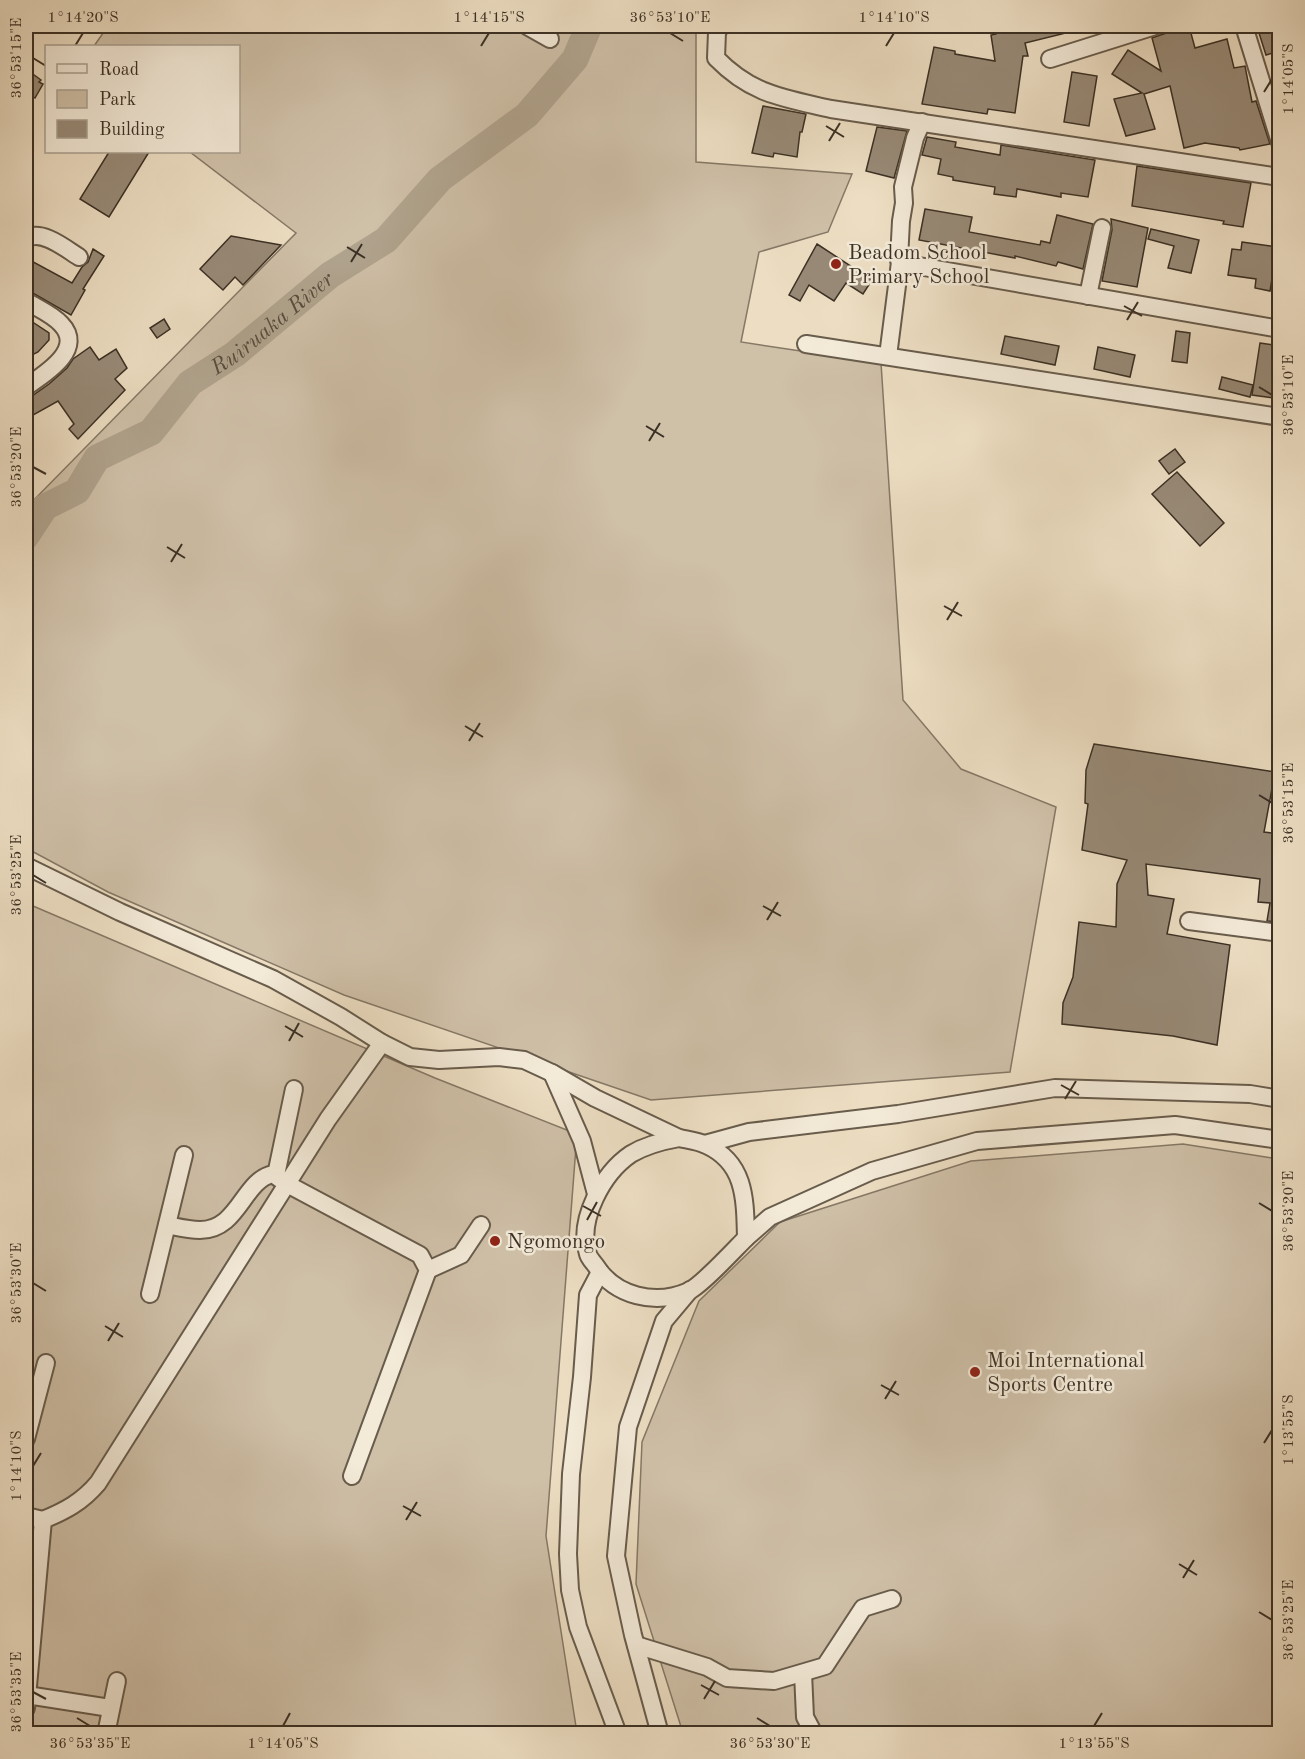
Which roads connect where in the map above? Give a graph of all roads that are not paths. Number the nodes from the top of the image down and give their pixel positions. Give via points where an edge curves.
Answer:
1 (527, 26) edge
2 (721, 26) edge
3 (1155, 26) edge
4 (1244, 26) edge
5 (550, 39) dead end
6 (1050, 59) dead end
7 (922, 122) junction
8 (1280, 142) edge
9 (1280, 177) edge
10 (1102, 228) dead end
11 (26, 239) edge
12 (79, 256) dead end
13 (900, 262) junction
14 (1088, 296) junction
15 (26, 301) edge
16 (1280, 329) edge
17 (806, 344) dead end
18 (888, 356) junction
19 (26, 387) edge
20 (1280, 417) edge
21 (26, 867) edge
22 (1189, 921) dead end
23 (1280, 933) edge
24 (382, 1043) junction
25 (552, 1073) junction
26 (294, 1089) dead end
27 (1280, 1099) edge
28 (679, 1138) junction
29 (1280, 1140) edge
30 (705, 1144) junction
31 (184, 1155) dead end
32 (282, 1179) junction
33 (596, 1194) junction
34 (167, 1225) junction
35 (481, 1225) dead end
36 (746, 1238) junction
37 (428, 1270) junction
38 (600, 1272) junction
39 (690, 1290) junction
40 (150, 1294) dead end
41 (46, 1363) dead end
42 (26, 1439) edge
43 (352, 1476) dead end
44 (26, 1516) edge
45 (44, 1520) junction
46 (892, 1599) dead end
47 (636, 1646) junction
48 (803, 1673) junction
49 (117, 1681) dead end
50 (26, 1702) edge
51 (110, 1708) junction
52 (106, 1734) edge
53 (618, 1734) edge
54 (660, 1734) edge
55 (814, 1734) edge

1 - 5 street
2 - 7 street via 717,32 716,58 730,73 754,88 831,109
3 - 6 street
4 - 8 street
7 - 9 street
7 - 13 street via 903,187
10 - 14 street
11 - 12 street via 45,238
13 - 14 street
13 - 18 street
14 - 16 street
15 - 19 street via 60,322 68,336 68,347 57,364
17 - 18 street
18 - 20 street
21 - 24 street via 273,979
22 - 23 street
24 - 25 street via 414,1058 511,1058
24 - 32 street
25 - 28 street
25 - 33 street via 582,1141
26 - 32 street
27 - 30 street via 1250,1094 1055,1088 898,1114 749,1132
28 - 30 street
28 - 33 street via 658,1141 631,1155
29 - 36 street via 1176,1125 977,1141 872,1171 770,1217
30 - 36 street via 735,1168 742,1184
31 - 34 street
32 - 34 street via 269,1174 260,1180 232,1215 216,1227 201,1230
32 - 37 street via 420,1255
32 - 45 street via 98,1484 65,1511
33 - 38 street via 586,1231 588,1254
34 - 40 street
35 - 37 street via 461,1255
36 - 39 street
37 - 43 street
38 - 39 street via 618,1289 640,1297 666,1297
38 - 53 street via 588,1295 571,1474 568,1554 578,1627
39 - 47 street via 664,1320 628,1427 616,1556
41 - 42 street
44 - 45 street
45 - 50 street
46 - 48 street via 863,1608 825,1665
47 - 48 street via 707,1667 727,1678 774,1681
47 - 54 street
48 - 55 street via 805,1717
49 - 51 street
50 - 51 street
51 - 52 street

